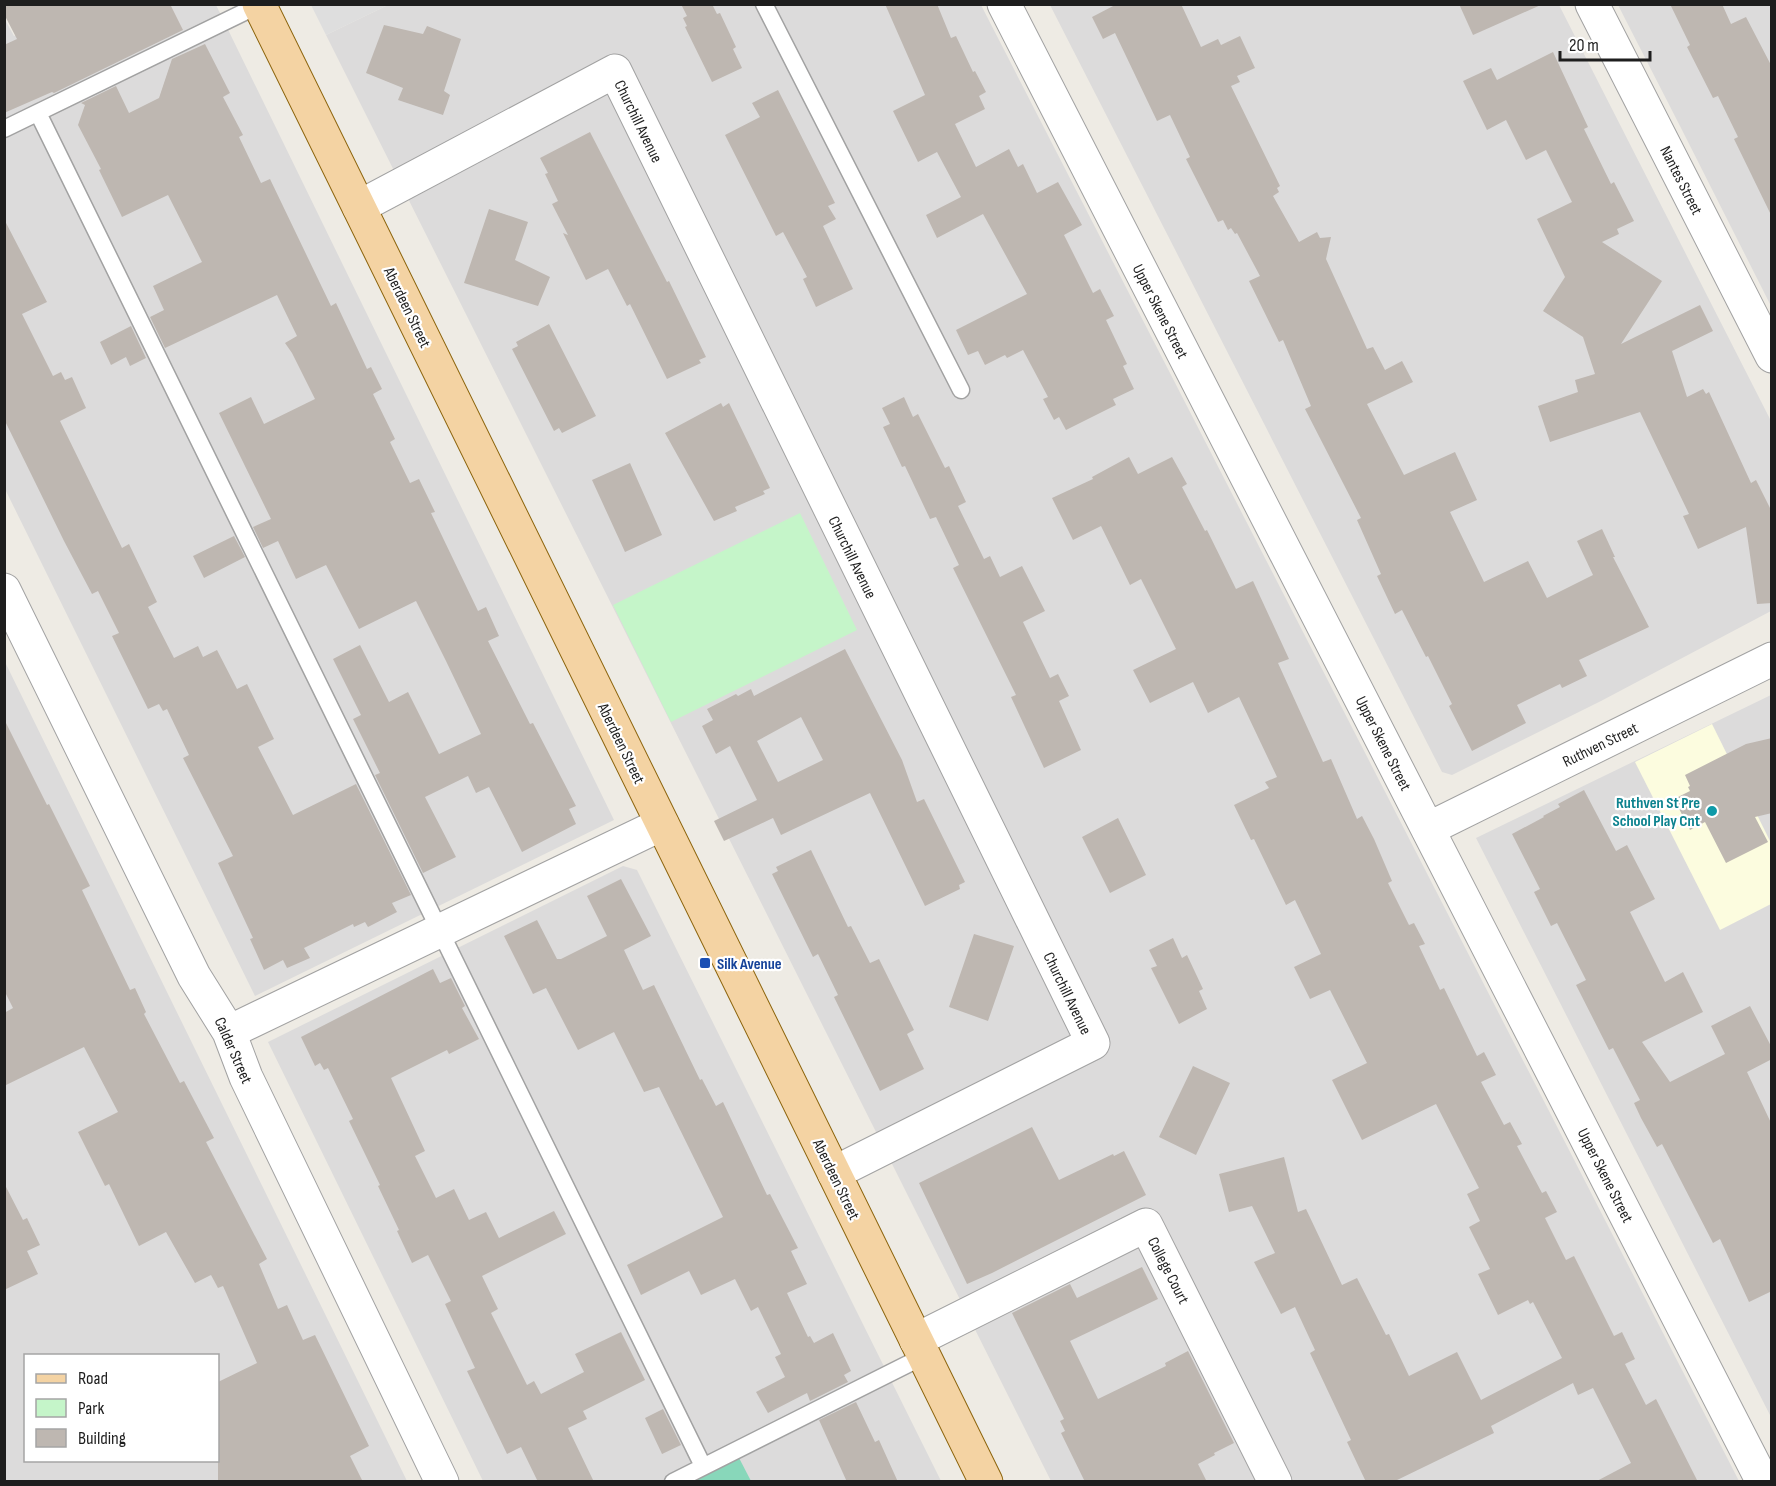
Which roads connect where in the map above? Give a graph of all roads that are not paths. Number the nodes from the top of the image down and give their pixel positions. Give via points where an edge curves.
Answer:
1 (764, 4) edge
2 (1004, 4) edge
3 (1592, 4) edge
4 (259, 5) edge
5 (38, 113) junction
6 (4, 129) edge
7 (359, 207) junction
8 (1772, 356) edge
9 (961, 390) dead end
10 (4, 590) edge
11 (1772, 659) edge
12 (662, 824) junction
13 (1428, 829) junction
14 (440, 930) junction
15 (229, 1032) junction
16 (834, 1173) junction
17 (920, 1348) junction
18 (703, 1467) junction
19 (442, 1482) edge
20 (673, 1482) edge
21 (986, 1482) edge
22 (1275, 1482) edge
23 (1763, 1482) edge

1 - 9 lane
2 - 13 street, Upper Skene Street
3 - 8 street, Nantes Street
4 - 5 lane
4 - 7 main road, Aberdeen Street
5 - 6 lane
5 - 14 lane
7 - 12 main road, Aberdeen Street
7 - 16 street, Churchill Avenue via 615,71 1092,1043
10 - 15 street, Calder Street via 194,976
11 - 13 street, Ruthven Street
12 - 14 street
12 - 16 main road, Aberdeen Street
13 - 23 street, Upper Skene Street
14 - 15 street
14 - 18 lane
15 - 19 street, Calder Street via 246,1077
16 - 17 main road, Aberdeen Street
17 - 18 lane
17 - 21 main road, Aberdeen Street
17 - 22 street, College Court via 1146,1225
18 - 20 lane

